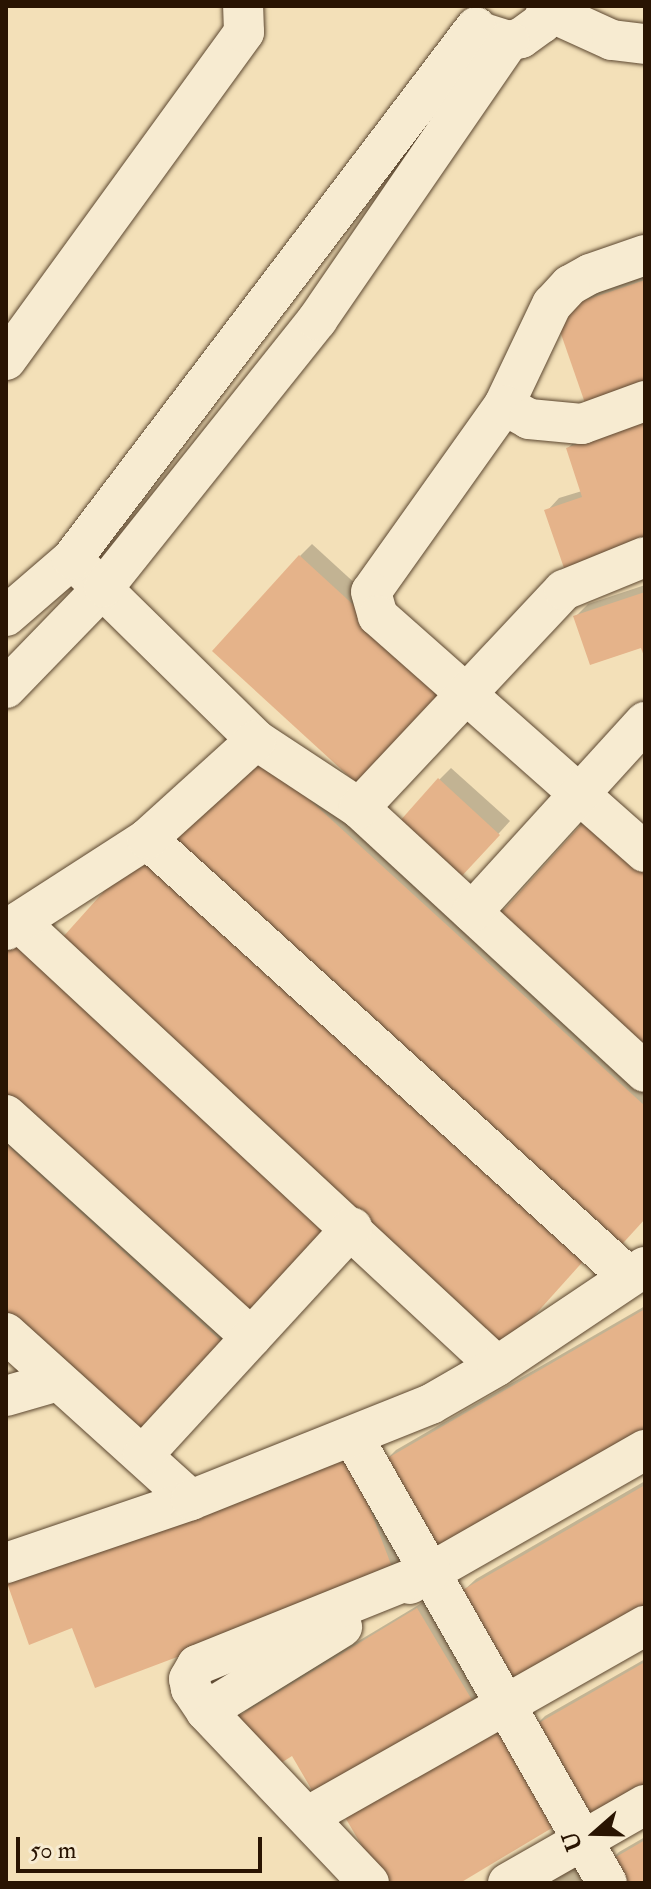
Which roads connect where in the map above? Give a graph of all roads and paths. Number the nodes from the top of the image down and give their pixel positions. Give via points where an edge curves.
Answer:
1 (243, 6) edge
2 (549, 9) edge
3 (483, 25) edge
4 (645, 44) edge
5 (645, 255) edge
6 (6, 360) edge
7 (645, 401) edge
8 (504, 405) junction
9 (645, 557) edge
10 (72, 559) junction
11 (104, 587) junction
12 (6, 616) edge
13 (6, 688) edge
14 (468, 693) junction
15 (645, 722) edge
16 (256, 740) junction
17 (579, 791) junction
18 (359, 808) junction
19 (147, 839) junction
20 (645, 852) edge
21 (472, 912) junction
22 (12, 926) edge
23 (645, 1072) edge
24 (6, 1115) edge
25 (352, 1228) junction
26 (636, 1272) edge
27 (6, 1333) edge
28 (251, 1337) junction
29 (497, 1366) junction
30 (58, 1381) junction
31 (6, 1396) edge
32 (353, 1437) junction
33 (645, 1450) edge
34 (143, 1455) junction
35 (191, 1500) junction
36 (6, 1563) edge
37 (431, 1571) junction
38 (645, 1626) edge
39 (508, 1704) junction
40 (645, 1805) edge
41 (307, 1817) junction
42 (583, 1841) junction
43 (369, 1883) edge
44 (508, 1883) edge
45 (607, 1883) edge

1 - 6 street via 244,32
2 - 3 street via 533,32
2 - 4 street via 612,40
3 - 10 street
3 - 11 street via 317,320
5 - 8 street via 570,285 552,304
7 - 8 street via 582,424 529,419
8 - 14 street via 371,592 378,616
9 - 14 street via 564,590
10 - 11 street
10 - 12 street
11 - 13 street
11 - 16 street
14 - 17 street
14 - 18 street
15 - 17 street
16 - 18 street
16 - 19 street
17 - 20 street
17 - 21 street
18 - 21 street
19 - 22 street
19 - 26 street
21 - 23 street
22 - 25 street
24 - 28 street
25 - 28 street
25 - 29 street
26 - 29 street
27 - 30 street
28 - 34 street
29 - 32 street via 431,1404
30 - 31 street
30 - 34 street
32 - 35 street
32 - 37 street
33 - 37 street
34 - 35 street
35 - 36 street
37 - 39 street
37 - 41 street via 197,1665 189,1679 206,1711
38 - 39 street
39 - 41 street
39 - 42 street
40 - 42 street
41 - 43 street
42 - 44 street
42 - 45 street

